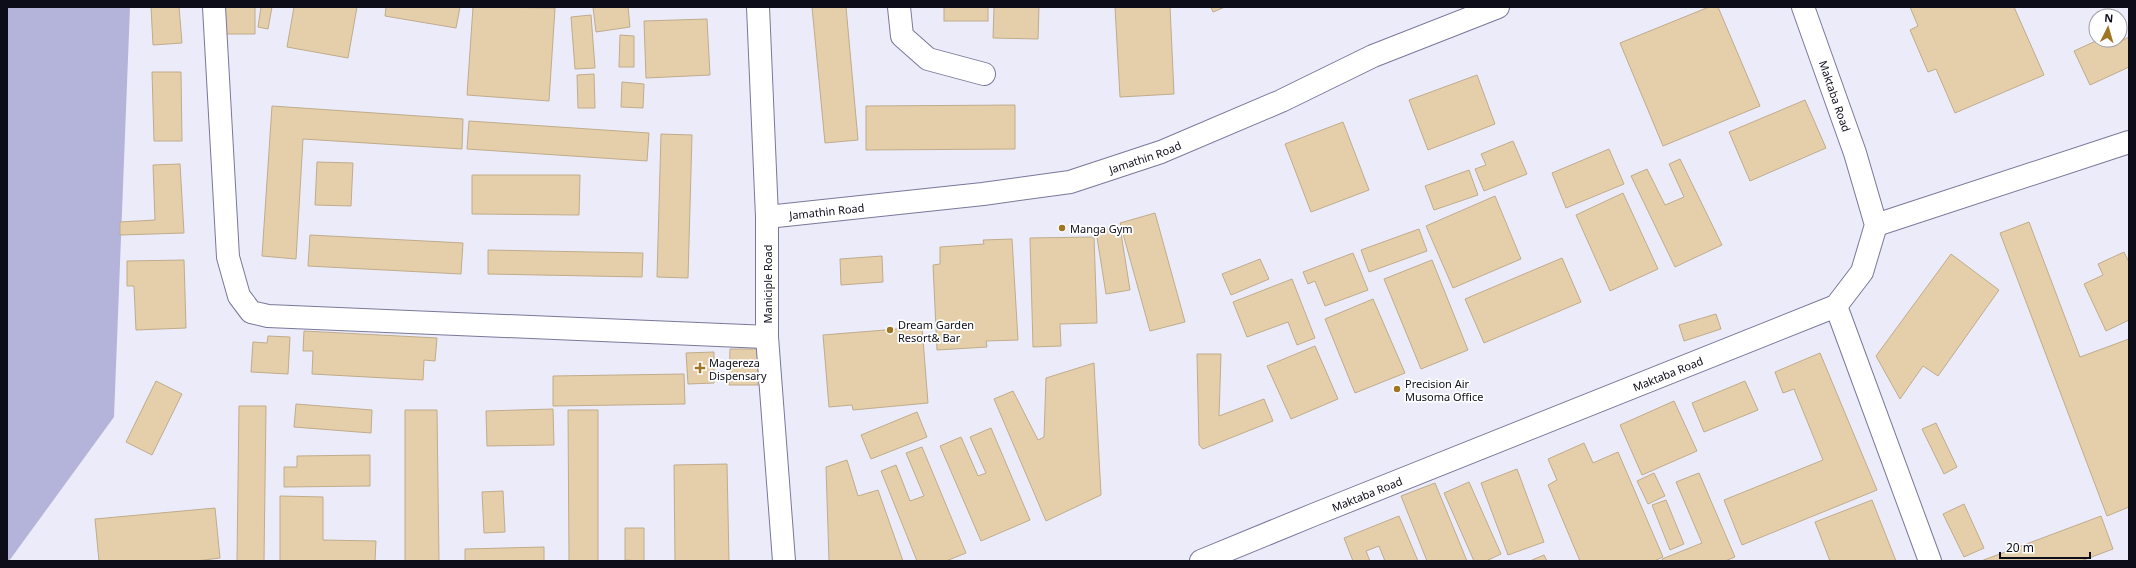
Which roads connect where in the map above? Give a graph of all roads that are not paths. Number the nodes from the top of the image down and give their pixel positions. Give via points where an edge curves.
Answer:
1 (214, 7) edge
2 (758, 7) edge
3 (899, 7) edge
4 (1498, 7) edge
5 (1803, 7) edge
6 (984, 74) dead end
7 (2129, 142) edge
8 (767, 217) junction
9 (1876, 225) junction
10 (1836, 306) junction
11 (767, 337) junction
12 (784, 561) edge
13 (1201, 561) edge
14 (1930, 561) edge

1 - 11 street via 228,257 239,296 251,312 268,316
2 - 8 street, Maniciple Road
3 - 6 street via 902,36 928,59
4 - 8 street, Jamathin Road via 1373,56 1281,101 1161,152 1070,182
5 - 9 street, Maktaba Road via 1855,153
7 - 9 street
8 - 11 street, Maniciple Road
9 - 10 street via 1862,272
10 - 13 street, Maktaba Road
10 - 14 street
11 - 12 street, Maniciple Road

